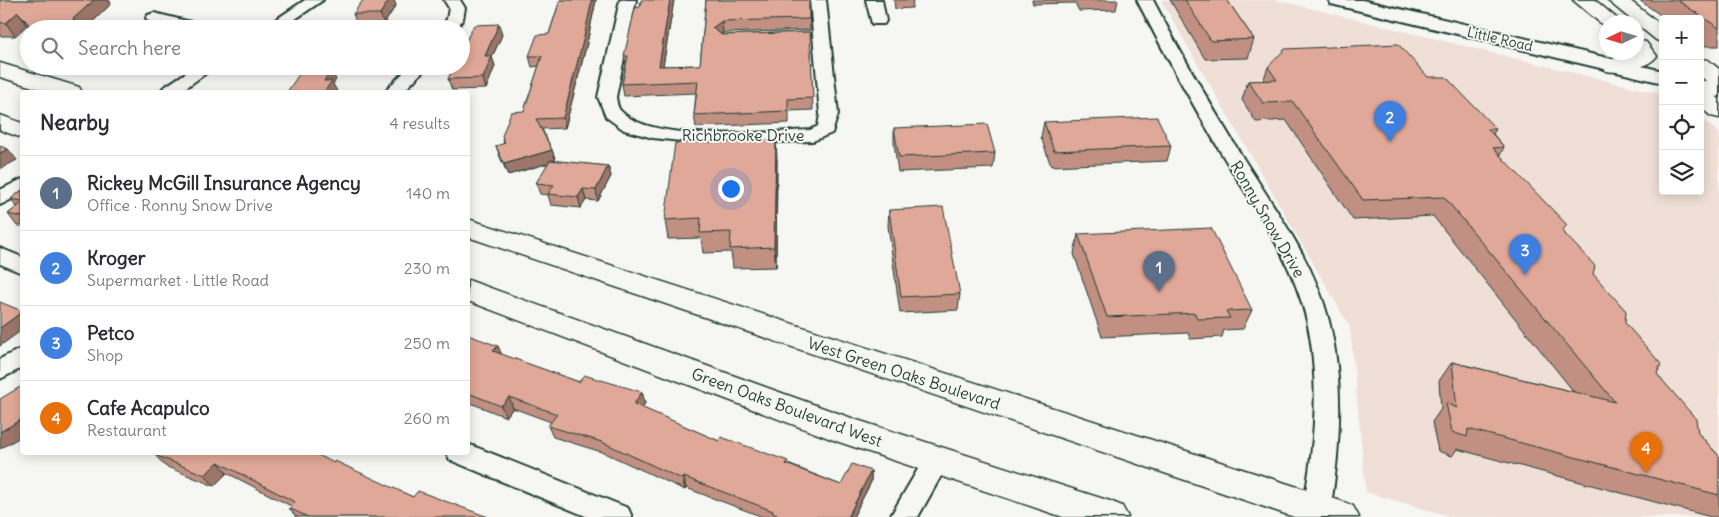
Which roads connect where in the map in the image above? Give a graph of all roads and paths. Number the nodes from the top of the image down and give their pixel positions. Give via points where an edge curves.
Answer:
1 (315, 0) edge
2 (452, 0) edge
3 (628, 0) edge
4 (818, 0) edge
5 (874, 0) edge
6 (1145, 0) edge
7 (1338, 0) edge
8 (1584, 0) edge
9 (1617, 0) edge
10 (1602, 15) edge
11 (154, 18) dead end
12 (163, 20) edge
13 (284, 20) edge
14 (454, 20) edge
15 (878, 21) dead end
16 (1659, 33) edge
17 (821, 37) junction
18 (802, 38) edge
19 (1644, 49) edge
20 (1640, 60) edge
21 (1659, 61) edge
22 (1614, 66) junction
23 (1704, 68) edge
24 (0, 70) edge
25 (194, 75) edge
26 (411, 75) edge
27 (1659, 76) edge
28 (1719, 80) edge
29 (1704, 87) edge
30 (65, 90) edge
31 (172, 90) edge
32 (396, 90) dead end
33 (1719, 90) edge
34 (1704, 98) edge
35 (1719, 111) edge
36 (0, 122) edge
37 (20, 130) edge
38 (20, 186) edge
39 (0, 198) edge
40 (470, 229) edge
41 (0, 255) edge
42 (20, 265) edge
43 (470, 291) edge
44 (20, 358) edge
45 (0, 370) edge
46 (465, 455) edge
47 (937, 460) junction
48 (580, 510) edge
49 (1324, 514) edge
50 (618, 517) edge
51 (904, 517) edge
52 (1110, 517) edge

1 - 13 street
2 - 14 street via 457,8
3 - 17 street, Richbrooke Drive via 607,97 610,110 621,120 642,130 696,138 756,138 822,132 829,114
4 - 17 street, Richbrooke Drive
5 - 15 street
6 - 49 street, Ronny Snow Drive via 1182,73 1295,260 1313,302 1325,358
7 - 22 street, Little Road
8 - 10 main road
9 - 16 main road
11 - 12 street
17 - 18 street
19 - 21 main road
20 - 22 main road
22 - 27 street, Little Road
23 - 28 main road
24 - 30 main road
25 - 31 street
26 - 32 street
29 - 33 street
34 - 35 main road
36 - 37 main road
38 - 39 street
40 - 49 main road, West Green Oaks Boulevard
41 - 42 street
43 - 47 main road, Green Oaks Boulevard West
44 - 45 street
46 - 48 street
47 - 51 street
47 - 52 main road, Green Oaks Boulevard West
48 - 50 street

